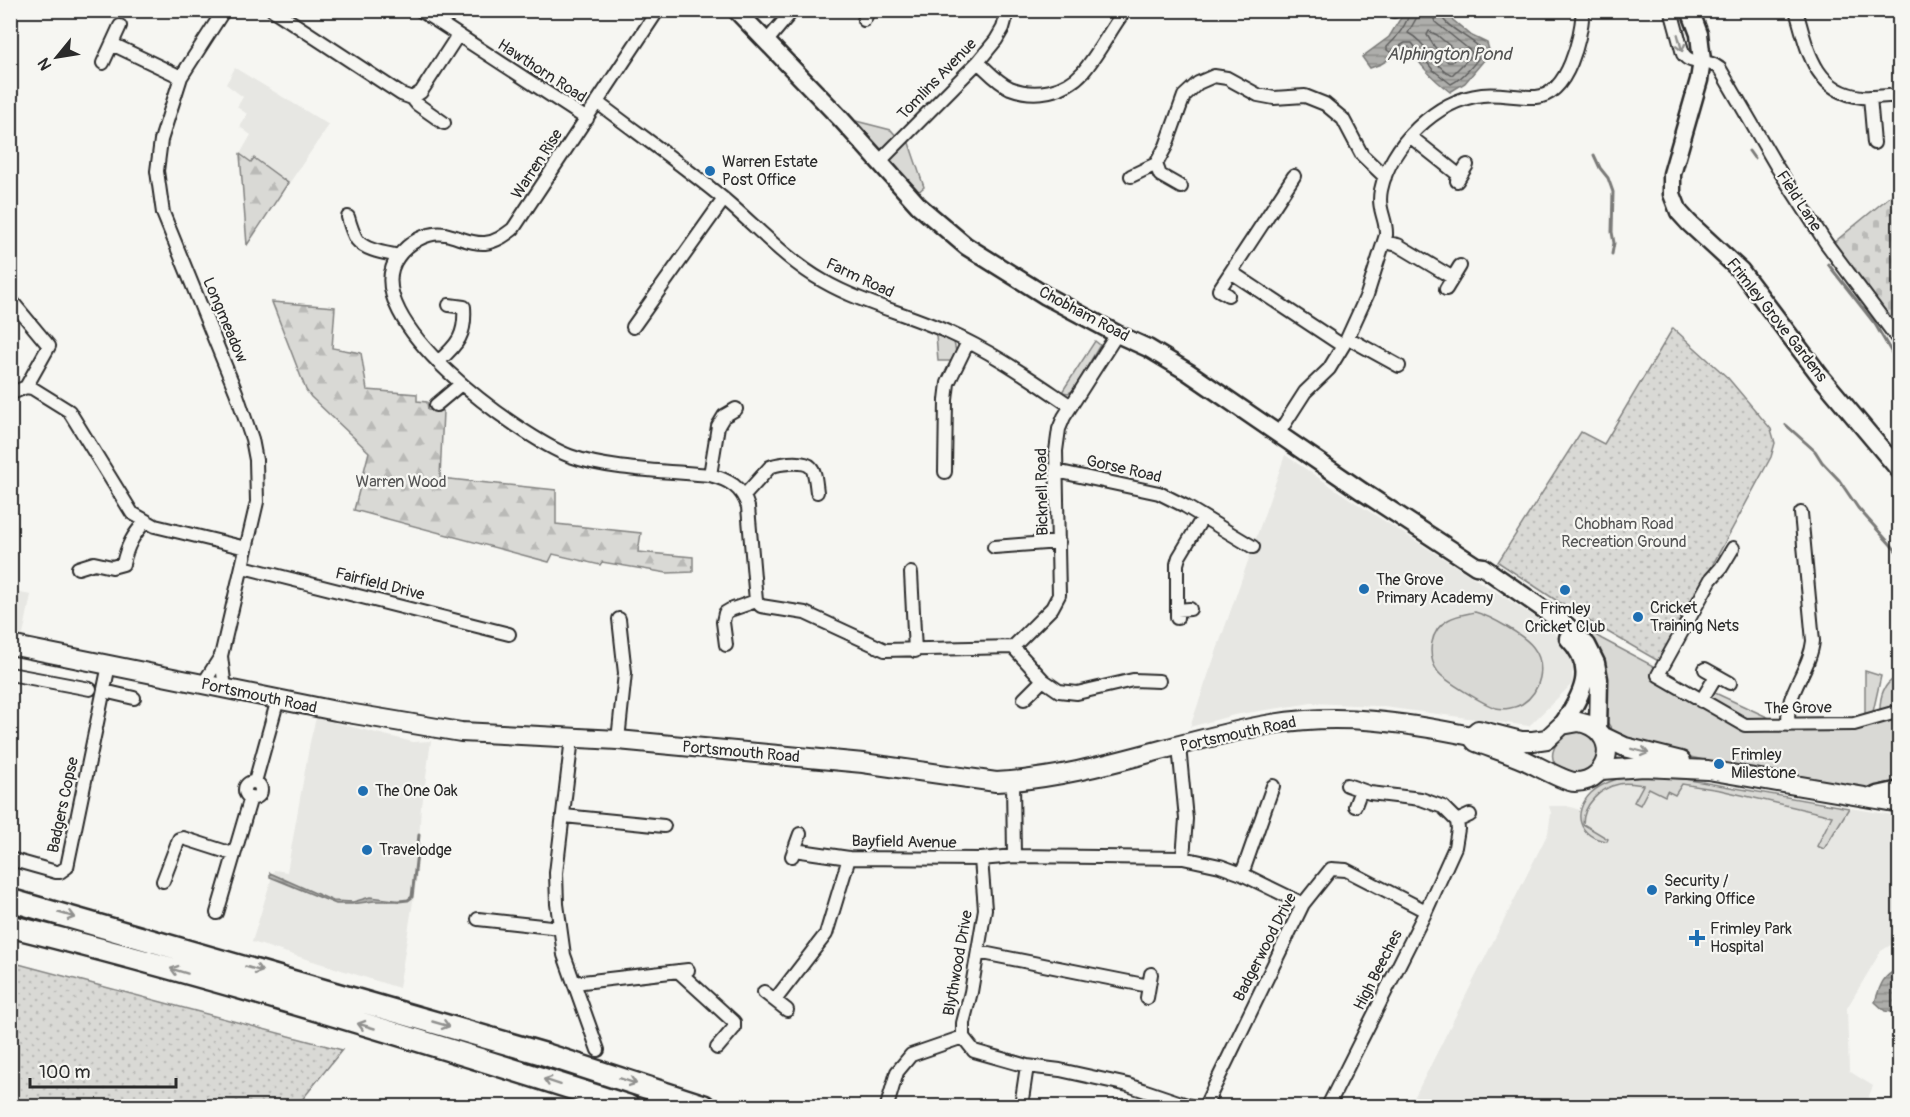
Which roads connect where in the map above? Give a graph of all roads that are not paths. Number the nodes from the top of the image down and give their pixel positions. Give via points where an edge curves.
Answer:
1 (224, 10) edge
2 (273, 10) edge
3 (420, 10) edge
4 (658, 10) edge
5 (736, 10) edge
6 (793, 10) edge
7 (1008, 10) edge
8 (1125, 10) edge
9 (1583, 10) edge
10 (1671, 10) edge
11 (1689, 10) edge
12 (1796, 10) edge
13 (120, 26) dead end
14 (458, 35) junction
15 (767, 41) junction
16 (112, 44) junction
17 (1702, 61) junction
18 (978, 62) junction
19 (103, 63) dead end
20 (181, 77) junction
21 (1899, 96) edge
22 (412, 98) junction
23 (1870, 98) junction
24 (598, 103) junction
25 (587, 119) junction
26 (444, 123) dead end
27 (1411, 137) junction
28 (1874, 143) dead end
29 (879, 162) junction
30 (1156, 164) junction
31 (1467, 165) dead end
32 (1131, 176) dead end
33 (1294, 176) dead end
34 (1385, 177) junction
35 (1181, 187) dead end
36 (724, 199) junction
37 (348, 217) dead end
38 (1384, 242) junction
39 (399, 256) junction
40 (1460, 266) dead end
41 (1231, 272) junction
42 (1228, 295) dead end
43 (10, 299) edge
44 (449, 305) dead end
45 (633, 327) dead end
46 (1117, 334) junction
47 (968, 342) junction
48 (1346, 342) junction
49 (1899, 342) edge
50 (1405, 354) dead end
51 (438, 362) junction
52 (461, 384) junction
53 (26, 387) junction
54 (10, 394) edge
55 (436, 405) dead end
56 (1071, 406) junction
57 (736, 409) dead end
58 (1278, 434) junction
59 (1056, 471) junction
60 (1899, 471) edge
61 (945, 472) dead end
62 (710, 475) junction
63 (820, 486) dead end
64 (744, 496) junction
65 (1801, 513) dead end
66 (1203, 517) junction
67 (145, 522) junction
68 (1059, 542) junction
69 (994, 546) dead end
70 (1244, 547) dead end
71 (246, 548) junction
72 (1733, 548) dead end
73 (1476, 566) junction
74 (243, 567) junction
75 (78, 568) dead end
76 (915, 578) dead end
77 (756, 601) junction
78 (1190, 609) dead end
79 (619, 619) dead end
80 (509, 634) dead end
81 (10, 645) edge
82 (726, 645) dead end
83 (1013, 647) junction
84 (915, 651) junction
85 (222, 656) junction
86 (109, 665) junction
87 (1705, 669) dead end
88 (10, 674) edge
89 (1716, 676) junction
90 (1043, 680) junction
91 (1730, 682) dead end
92 (203, 684) junction
93 (1151, 685) dead end
94 (225, 688) junction
95 (90, 689) dead end
96 (104, 691) junction
97 (134, 698) dead end
98 (278, 699) junction
99 (1024, 699) dead end
100 (1701, 701) junction
101 (1899, 711) edge
102 (1562, 725) junction
103 (1789, 725) junction
104 (1600, 733) junction
105 (1471, 736) junction
106 (572, 738) junction
107 (1547, 739) junction
108 (618, 740) junction
109 (1179, 746) junction
110 (1601, 770) junction
111 (1708, 770) junction
112 (1552, 772) junction
113 (1013, 781) junction
114 (1347, 785) dead end
115 (1273, 786) dead end
116 (1361, 790) junction
117 (1899, 790) edge
118 (1841, 792) junction
119 (1877, 795) junction
120 (1899, 801) edge
121 (1355, 806) dead end
122 (1470, 815) dead end
123 (564, 816) junction
124 (1457, 821) junction
125 (664, 826) dead end
126 (800, 834) dead end
127 (234, 854) junction
128 (1014, 856) junction
129 (849, 858) junction
130 (1183, 858) junction
131 (981, 859) junction
132 (10, 860) edge
133 (1242, 874) junction
134 (163, 881) dead end
135 (10, 900) edge
136 (1304, 904) junction
137 (1426, 911) junction
138 (217, 913) dead end
139 (478, 919) dead end
140 (10, 926) edge
141 (560, 928) junction
142 (978, 952) junction
143 (574, 983) junction
144 (1149, 986) dead end
145 (764, 992) dead end
146 (775, 1000) junction
147 (787, 1010) dead end
148 (963, 1038) junction
149 (717, 1048) dead end
150 (598, 1050) dead end
151 (1027, 1066) junction
152 (1153, 1101) edge
153 (628, 1107) edge
154 (704, 1107) edge
155 (887, 1107) edge
156 (1021, 1107) edge
157 (1190, 1107) edge
158 (1204, 1107) edge
159 (1328, 1107) edge

1 - 20 street, Longmeadow
2 - 22 street
3 - 14 street, Hawthorn Road
4 - 24 street, Warren Rise
5 - 15 main road, Chobham Road
6 - 15 street
7 - 18 street, Tomlins Avenue via 1003,28
8 - 18 street via 1081,74 1056,90 1032,92 1010,87
9 - 27 street via 1574,58 1548,93 1537,97 1484,94 1464,99 1439,111
10 -> 17 street, Field Lane via 1683,54 1692,62
11 - 17 main road via 1698,30
12 - 23 street via 1811,61 1828,84 1842,92
13 - 16 street
14 - 22 street via 421,92
14 - 25 street, Hawthorn Road
15 - 29 main road, Chobham Road
16 - 19 street
16 - 20 street
17 - 49 street, Field Lane via 1720,69 1826,243
17 - 60 main road, Frimley Grove Gardens via 1672,174 1676,207 1742,271 1821,377
18 - 29 street, Tomlins Avenue
20 - 71 street, Longmeadow via 160,140 159,199 252,439 257,502
21 - 23 street
22 - 26 street
23 - 28 street
24 - 25 street, Warren Rise
24 - 36 street, Farm Road
25 - 39 street, Warren Rise via 518,224 504,236 479,243 435,234 416,240
27 - 31 street via 1459,178
27 - 34 street via 1397,153
29 - 46 main road, Chobham Road via 924,211 966,246
30 - 32 street
30 - 34 street via 1184,96 1198,83 1214,76 1227,78 1258,95 1305,96 1325,104 1343,119 1362,155
30 - 35 street via 1160,175
33 - 41 street
34 - 38 street via 1380,207 1386,229
36 - 45 street
36 - 47 street, Farm Road via 776,246 824,281
37 - 39 street via 357,240 364,246
38 - 40 street via 1398,245 1449,284
38 - 48 street
39 - 51 street via 392,274 397,304 410,328
41 - 42 street via 1219,290
41 - 48 street
43 - 53 street via 49,346
44 - 51 street via 464,307 465,323 459,341
46 - 56 street, Bicknell Road
46 - 58 main road, Chobham Road via 1169,360
47 - 56 street, Farm Road
47 - 61 street via 948,383
48 - 50 street via 1397,369
48 - 58 street via 1329,369 1305,392
51 - 52 street
52 - 55 street
52 - 62 street via 505,419 572,457 606,465
53 - 54 street
53 - 67 street via 69,411 132,513
56 - 59 street, Bicknell Road via 1058,434
57 - 62 street via 720,420
58 - 73 main road, Chobham Road
59 - 66 street, Gorse Road via 1159,493
59 - 68 street, Bicknell Road
62 - 64 street via 728,480
63 - 64 street via 810,465 774,465
64 - 77 street
65 - 103 street via 1813,641 1788,708
66 - 70 street, Gorse Road
66 - 78 street via 1177,564 1177,614
67 - 71 street
67 - 75 street via 128,545 123,564 112,567 94,563
68 - 69 street
68 - 83 street, Bicknell Road via 1058,600
71 - 74 street, Longmeadow
72 - 100 street, The Grove via 1711,579 1658,675
73 - 102 main road, Chobham Road via 1479,574 1556,628 1576,647 1585,685
73 - 104 main road, Chobham Road via 1483,567 1566,625 1587,645 1599,679
74 - 80 street, Fairfield Drive
74 - 85 street, Longmeadow
76 - 84 street
77 - 82 street via 725,613
77 - 84 street via 761,606 805,613 885,650
79 - 108 street via 624,673
81 - 86 main road, Portsmouth Road
83 - 84 street
83 - 90 street
85 - 92 street
85 - 94 street
86 - 92 main road, Portsmouth Road
86 - 96 street, Badgers Copse
87 - 89 street
88 - 95 street
89 - 91 street
89 - 100 street
90 - 93 street via 1059,692 1071,694 1133,680
90 - 99 street
92 - 94 main road, Portsmouth Road
94 - 98 main road, Portsmouth Road
96 - 97 street
96 - 132 street, Badgers Copse via 66,867 56,872
98 - 106 main road, Portsmouth Road via 460,732
98 - 127 street via 255,782 261,790 258,796 251,797
100 - 103 street, The Grove via 1745,725
101 - 103 street, The Grove via 1854,724
102 - 104 main road via 1579,722
102 - 107 main road
104 - 110 main road via 1607,754
104 -> 111 main road via 1624,747
105 - 107 main road via 1478,730 1521,741
105 - 109 main road, Portsmouth Road via 1415,724 1337,718 1271,724
105 - 112 main road via 1476,742
106 - 108 main road, Portsmouth Road
106 - 123 street
107 - 112 main road via 1546,754
108 - 113 main road, Portsmouth Road
109 - 113 main road, Portsmouth Road
109 - 130 street via 1186,819
110 - 111 main road
110 - 112 main road via 1576,782
111 - 118 main road
113 - 128 street
114 - 116 street
115 - 133 street
116 - 121 street
116 - 124 street via 1420,799 1443,807
117 - 119 main road
118 - 119 main road
118 - 120 main road
119 - 120 main road
122 - 124 street
123 - 125 street
123 - 141 street via 556,873
124 - 137 street, High Beeches via 1455,847
126 - 129 street, Bayfield Avenue via 793,854
127 - 134 street via 179,838
127 - 138 street
128 - 130 street, Bayfield Avenue
128 - 131 street, Bayfield Avenue
129 - 131 street, Bayfield Avenue
129 - 146 street via 826,934
130 - 133 street, Bayfield Avenue
131 - 142 street, Blythwood Drive via 985,909
133 - 136 street, Bayfield Avenue
135 -> 154 highway via 544,1054
136 - 137 street, Badgerwood Drive via 1331,869 1346,870
136 - 158 street, Badgerwood Drive
137 - 159 street, High Beeches
139 - 141 street
153 -> 140 highway via 473,1057 117,953
141 - 143 street
142 - 144 street
142 - 148 street, Blythwood Drive
143 - 149 street via 683,970 734,1022 734,1028
143 - 150 street
145 - 146 street
146 - 147 street
148 - 151 street, Blythwood Drive via 974,1051
148 - 155 street via 911,1055 897,1072
151 - 152 street, Blythwood Drive via 1128,1085
151 - 156 street
152 - 157 street, Blythwood Drive

